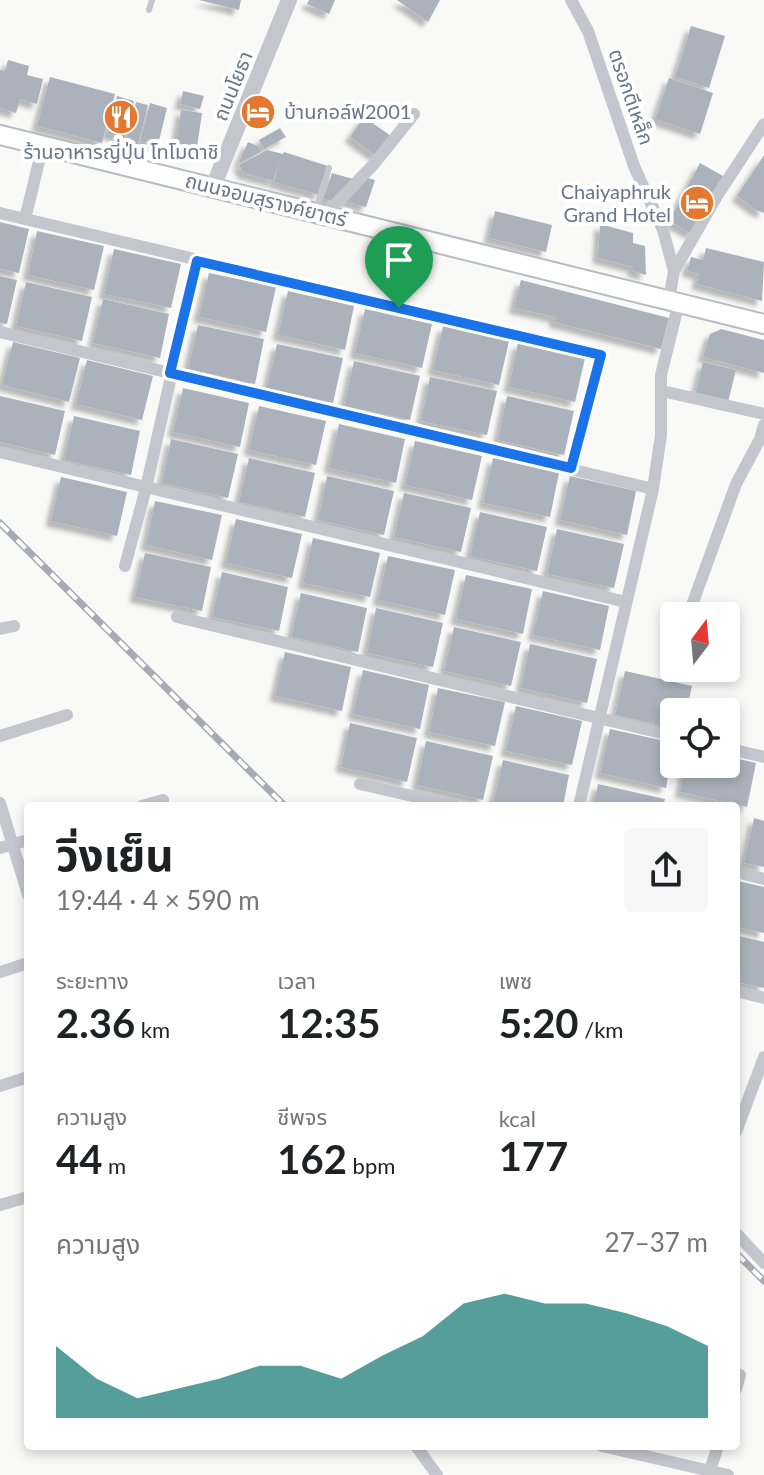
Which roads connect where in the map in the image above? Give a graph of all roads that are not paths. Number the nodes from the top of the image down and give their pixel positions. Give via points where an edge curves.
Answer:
1 (152, 0) edge
2 (289, 0) edge
3 (571, 0) edge
4 (149, 10) dead end
5 (414, 114) dead end
6 (764, 124) edge
7 (0, 135) edge
8 (43, 145) junction
9 (329, 168) dead end
10 (213, 187) junction
11 (0, 213) edge
12 (320, 213) junction
13 (25, 219) junction
14 (197, 261) junction
15 (674, 271) junction
16 (674, 300) junction
17 (764, 324) edge
18 (0, 332) edge
19 (170, 373) junction
20 (662, 391) junction
21 (764, 414) edge
22 (764, 425) edge
23 (0, 452) edge
24 (571, 468) junction
25 (146, 488) junction
26 (653, 489) junction
27 (125, 566) dead end
28 (626, 602) junction
29 (693, 602) edge
30 (177, 617) dead end
31 (14, 626) dead end
32 (0, 629) edge
33 (67, 715) dead end
34 (600, 718) junction
35 (660, 733) edge
36 (0, 736) edge
37 (740, 751) edge
38 (764, 757) edge
39 (360, 784) dead end
40 (163, 800) dead end
41 (156, 802) edge
42 (439, 802) edge
43 (580, 802) edge
44 (0, 803) edge
45 (6, 846) edge
46 (740, 873) edge
47 (764, 879) edge
48 (24, 886) edge
49 (24, 964) edge
50 (0, 972) edge
51 (740, 992) edge
52 (764, 998) edge
53 (764, 1057) edge
54 (24, 1078) edge
55 (0, 1086) edge
56 (751, 1090) junction
57 (764, 1095) edge
58 (740, 1121) edge
59 (24, 1198) edge
60 (0, 1205) edge
61 (740, 1237) edge
62 (764, 1263) edge
63 (419, 1450) edge
64 (635, 1450) edge
65 (717, 1450) edge
66 (710, 1470) junction
67 (437, 1475) edge
68 (728, 1475) edge

1 - 4 lane
2 - 10 street, ถนนโยธา
3 - 15 street, ตรอกตีเหล็ก via 588,31
5 - 12 street via 374,164
6 - 15 street
7 - 8 main road, ถนนจอมสุรางค์ยาตร์
8 - 10 main road, ถนนจอมสุรางค์ยาตร์
8 - 13 street
9 - 12 lane
10 - 12 main road, ถนนจอมสุรางค์ยาตร์
11 - 13 street
12 - 16 main road, ถนนจอมสุรางค์ยาตร์
13 - 14 street
14 - 19 street
14 - 24 street via 601,355
15 - 16 street, ตรอกตีเหล็ก
16 - 17 main road, ถนนจอมสุรางค์ยาตร์
16 - 20 street, ตรอกตีเหล็ก
18 - 19 street
19 - 24 street
19 - 25 street
20 - 21 street
20 - 26 street, ตรอกตีเหล็ก
22 - 29 street via 736,484
23 - 25 street
24 - 26 street
25 - 27 street
25 - 28 street
26 - 28 street, ตรอกตีเหล็ก
28 - 34 street, ตรอกตีเหล็ก
30 - 34 street
31 - 32 street
33 - 36 street
34 - 35 street
34 - 43 street, ตรอกตีเหล็ก
37 - 38 street
39 - 42 street
40 - 41 street
44 - 45 street
45 - 48 street
46 - 47 street
49 - 50 street
51 - 52 street
53 - 56 street
54 - 55 street
56 - 57 lane
56 - 58 street
59 - 60 street
61 - 62 street
63 - 67 street
64 - 66 street
65 - 66 street
66 - 68 street

